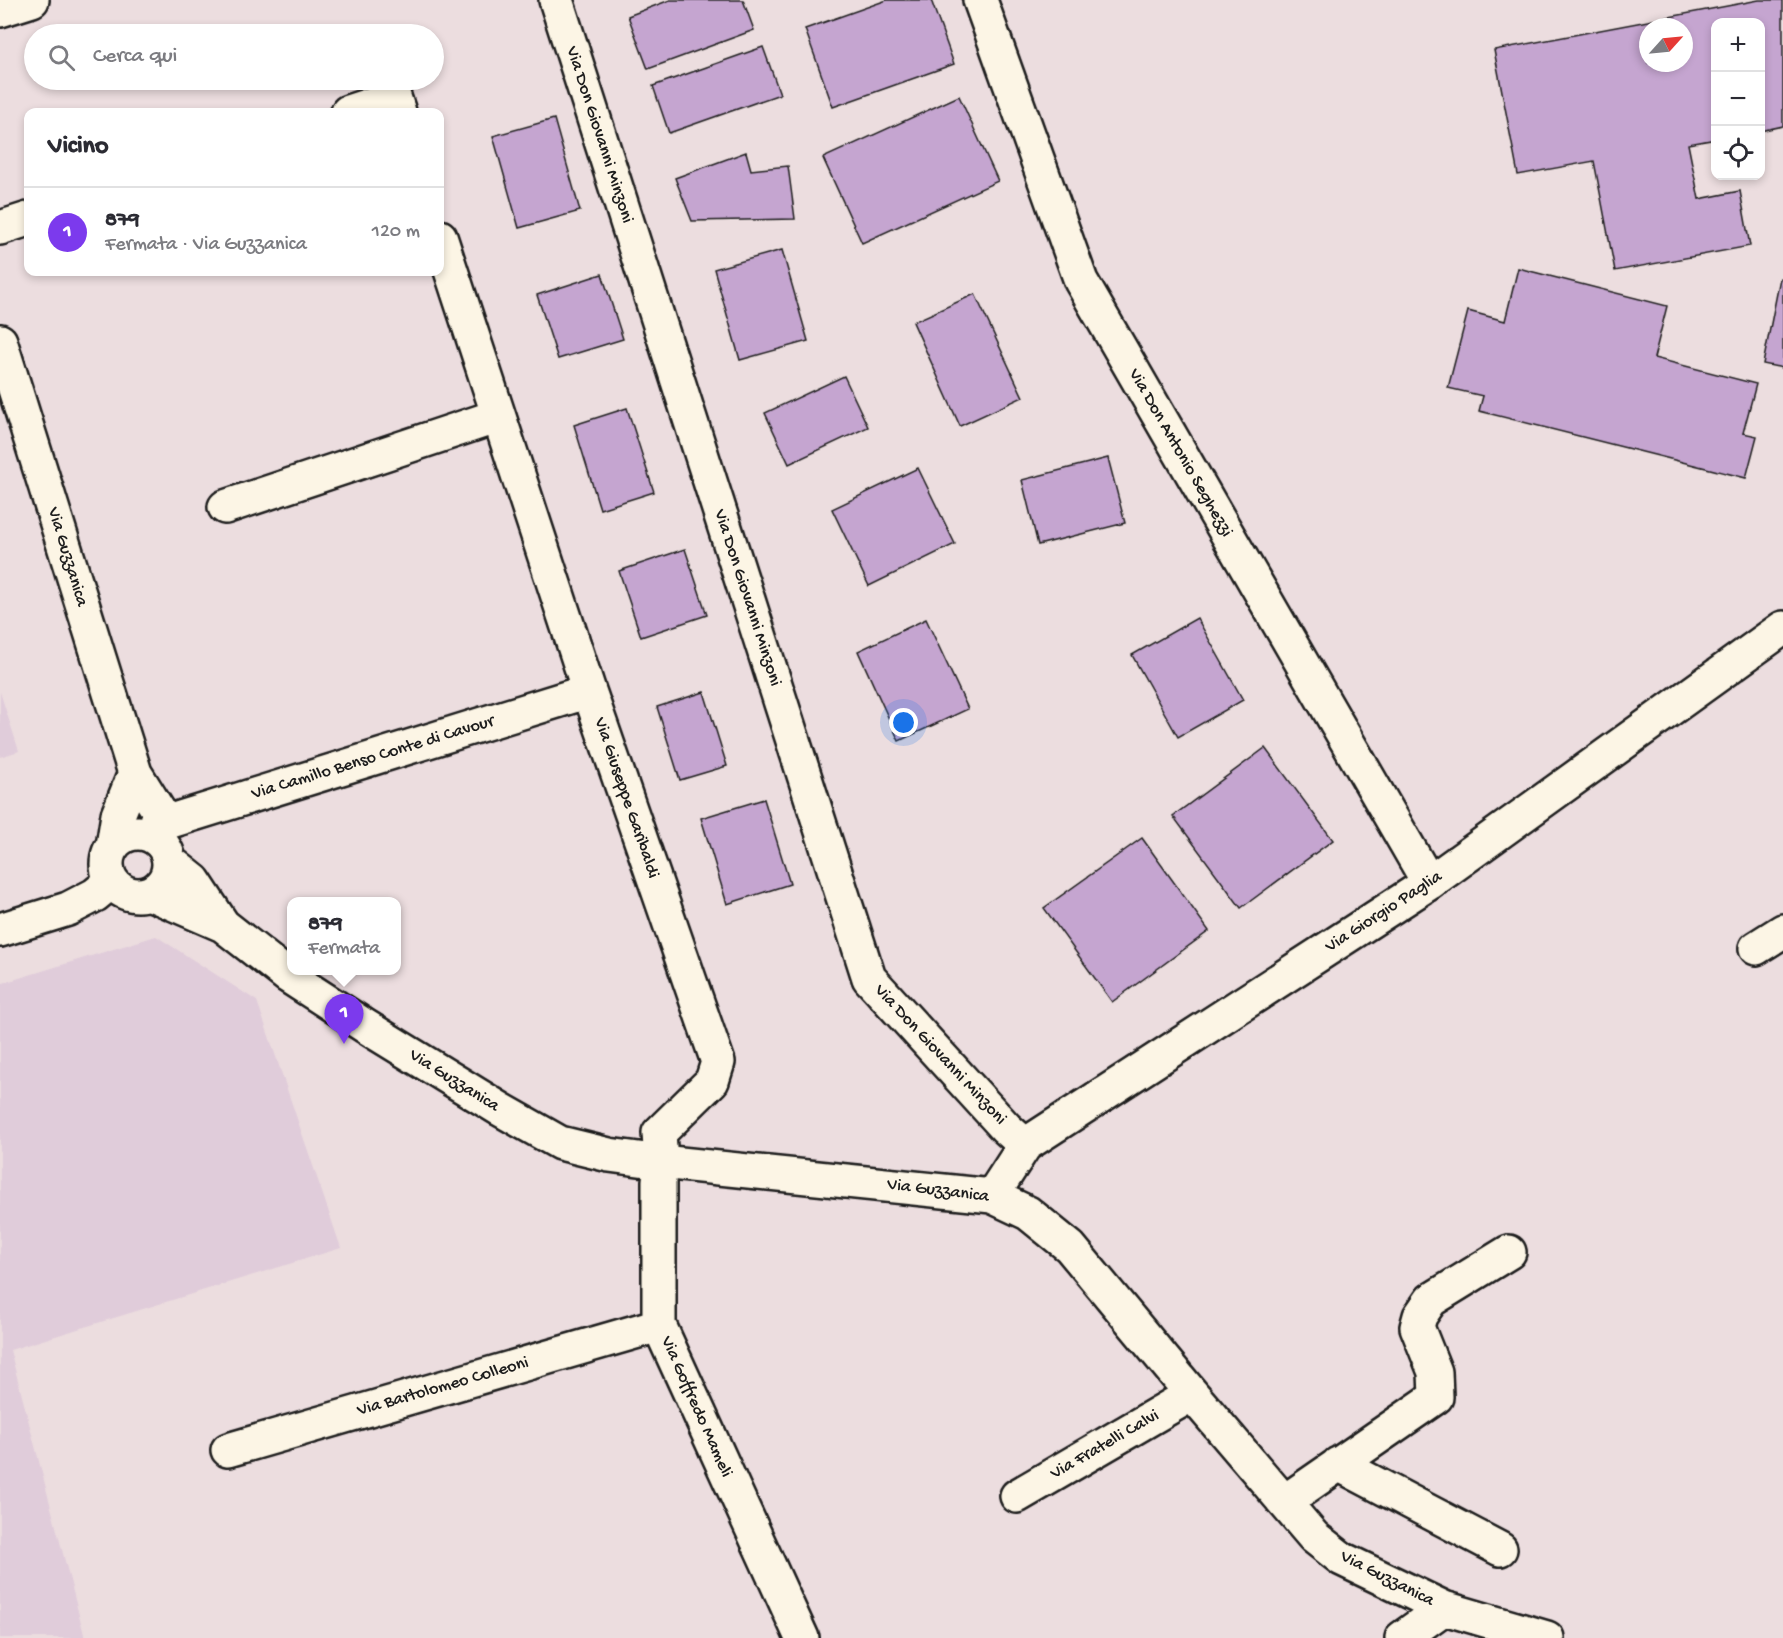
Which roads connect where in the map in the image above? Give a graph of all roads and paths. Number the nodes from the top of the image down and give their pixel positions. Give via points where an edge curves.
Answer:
1 (32, 0) edge
2 (556, 0) edge
3 (980, 0) edge
4 (0, 10) edge
5 (396, 105) edge
6 (375, 108) edge
7 (24, 220) edge
8 (0, 228) edge
9 (444, 249) edge
10 (0, 341) edge
11 (498, 416) junction
12 (225, 507) dead end
13 (1783, 628) edge
14 (588, 691) junction
15 (135, 773) junction
16 (162, 842) junction
17 (113, 846) junction
18 (112, 881) junction
19 (1429, 883) junction
20 (149, 893) junction
21 (223, 925) junction
22 (0, 930) edge
23 (1025, 1145) junction
24 (661, 1162) junction
25 (992, 1196) junction
26 (1509, 1251) dead end
27 (659, 1325) junction
28 (1192, 1394) junction
29 (228, 1450) dead end
30 (1338, 1464) junction
31 (1017, 1496) dead end
32 (1284, 1502) junction
33 (1500, 1549) dead end
34 (1444, 1608) junction
35 (802, 1638) edge
36 (1402, 1638) edge
37 (1547, 1638) edge

1 - 4 street
2 - 23 street, Via Don Giovanni Minzoni via 869,978
3 - 19 street, Via Don Antonio Seghezzi via 1081,281
5 - 6 street
7 - 8 street
9 - 11 street, Via Giuseppe Garibaldi
10 - 15 street, Via Guzzanica
11 - 12 street
11 - 14 street, Via Giuseppe Garibaldi
13 - 19 street, Via Giorgio Paglia
14 - 16 street, Via Camillo Benso Conte di Cavour
14 - 24 street, Via Giuseppe Garibaldi via 718,1062 712,1081 659,1132
15 - 16 street, Via Guzzanica via 158,810
15 - 17 street via 118,815
16 - 17 street via 138,833 128,834
16 - 20 street via 168,873 159,887
16 - 21 street, Via Guzzanica
17 - 18 street via 106,864
18 - 20 street via 126,893
18 - 22 street via 68,909
19 - 23 street, Via Giorgio Paglia
20 - 21 street, Via Guzzanica
21 - 24 street, Via Guzzanica via 288,976 365,1026 560,1143
23 - 25 street, Via Giorgio Paglia
24 - 25 street, Via Guzzanica
24 - 27 street, Via Goffredo Mameli
25 - 28 street, Via Guzzanica via 1028,1213 1070,1247
26 - 30 street via 1431,1300 1420,1316 1417,1327 1435,1372 1436,1397
27 - 29 street, Via Bartolomeo Colleoni
27 - 35 street, Via Goffredo Mameli
28 - 31 street, Via Fratelli Calvi
28 - 32 street, Via Guzzanica
30 - 32 street
30 - 33 street
32 - 34 street, Via Guzzanica via 1314,1537 1342,1559
34 - 36 street
34 - 37 street, Via Guzzanica

